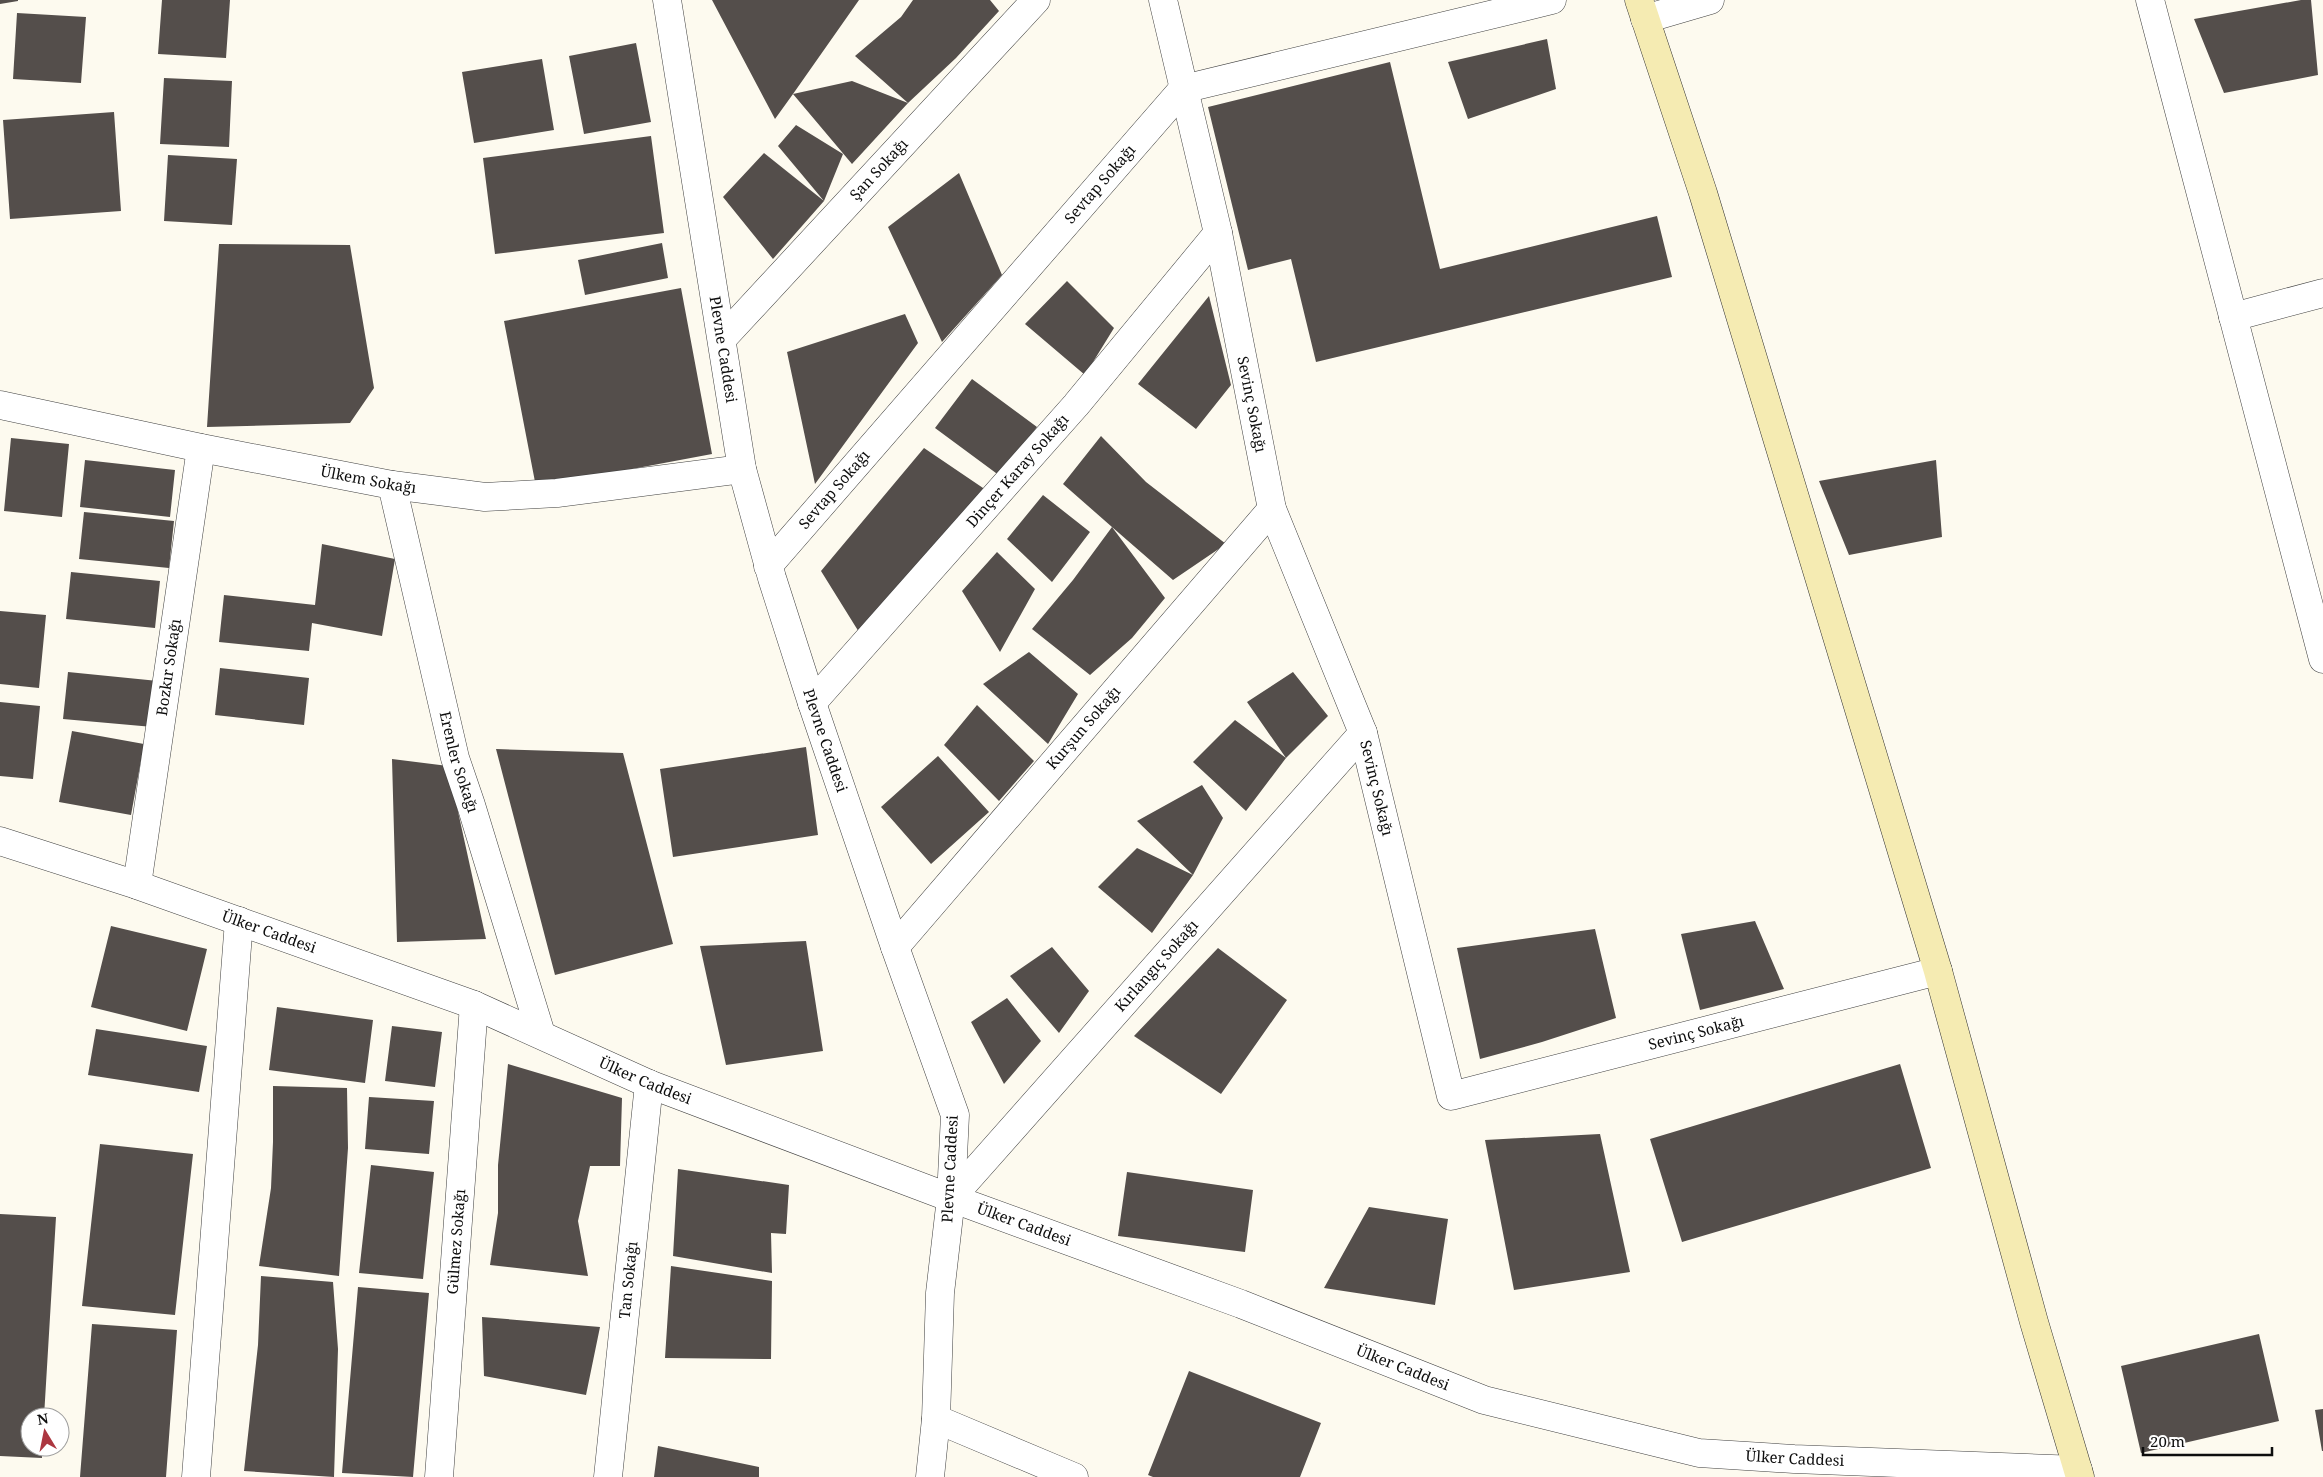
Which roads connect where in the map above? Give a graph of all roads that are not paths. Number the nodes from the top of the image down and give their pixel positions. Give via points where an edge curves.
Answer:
1 (667, 0) edge
2 (1036, 0) edge
3 (1163, 0) edge
4 (1552, 0) edge
5 (1710, 0) edge
6 (2150, 0) edge
7 (1642, 9) edge
8 (1182, 89) junction
9 (1218, 233) junction
10 (2323, 293) edge
11 (2233, 317) junction
12 (722, 339) junction
13 (0, 405) edge
14 (201, 448) junction
15 (742, 469) junction
16 (392, 485) junction
17 (1272, 509) junction
18 (768, 566) junction
19 (2323, 659) edge
20 (812, 703) junction
21 (1363, 733) junction
22 (0, 841) edge
23 (138, 886) junction
24 (239, 921) junction
25 (895, 947) junction
26 (1938, 971) junction
27 (474, 1005) junction
28 (541, 1034) junction
29 (649, 1084) junction
30 (951, 1198) junction
31 (936, 1419) junction
32 (1794, 1468) edge
33 (2079, 1474) edge
34 (196, 1477) edge
35 (439, 1477) edge
36 (608, 1477) edge
37 (930, 1477) edge
38 (1074, 1477) edge

1 - 12 street, Plevne Caddesi
2 - 12 street, Şan Sokağı
3 - 8 street, Sevinç Sokağı
4 - 8 street
5 - 7 street
6 - 11 street
7 - 26 main road via 1703,192
8 - 9 street, Sevinç Sokağı
8 - 18 street, Sevtap Sokağı
9 - 17 street, Sevinç Sokağı
9 - 20 street, Dinçer Karay Sokağı via 1076,406
10 - 11 street
11 - 19 street
12 - 15 street, Plevne Caddesi
13 - 14 street, Ülkem Sokağı
14 - 16 street, Ülkem Sokağı
14 - 23 street, Bozkır Sokağı
15 - 16 street, Ülkem Sokağı via 557,493 486,497
15 - 18 street, Plevne Caddesi
16 - 28 street, Erenler Sokağı via 454,758
17 - 21 street, Sevinç Sokağı
17 - 25 street, Kurşun Sokağı
18 - 20 street, Plevne Caddesi
20 - 25 street, Plevne Caddesi
21 - 26 street, Sevinç Sokağı via 1451,1096
21 - 30 street, Kırlangıç Sokağı
22 - 23 street, Ülker Caddesi
23 - 24 street, Ülker Caddesi
24 - 27 street, Ülker Caddesi
24 - 34 street
25 - 30 street, Plevne Caddesi via 955,1115
26 - 33 main road
27 - 28 street, Ülker Caddesi
27 - 35 street, Gülmez Sokağı
28 - 29 street, Ülker Caddesi
29 - 30 street, Ülker Caddesi
29 - 36 street, Tan Sokağı
30 - 31 street, Plevne Caddesi via 940,1293
30 - 32 street, Ülker Caddesi via 1241,1304 1484,1400 1699,1453
31 - 37 street, Plevne Caddesi
31 - 38 street
32 - 33 street, Ülker Caddesi

